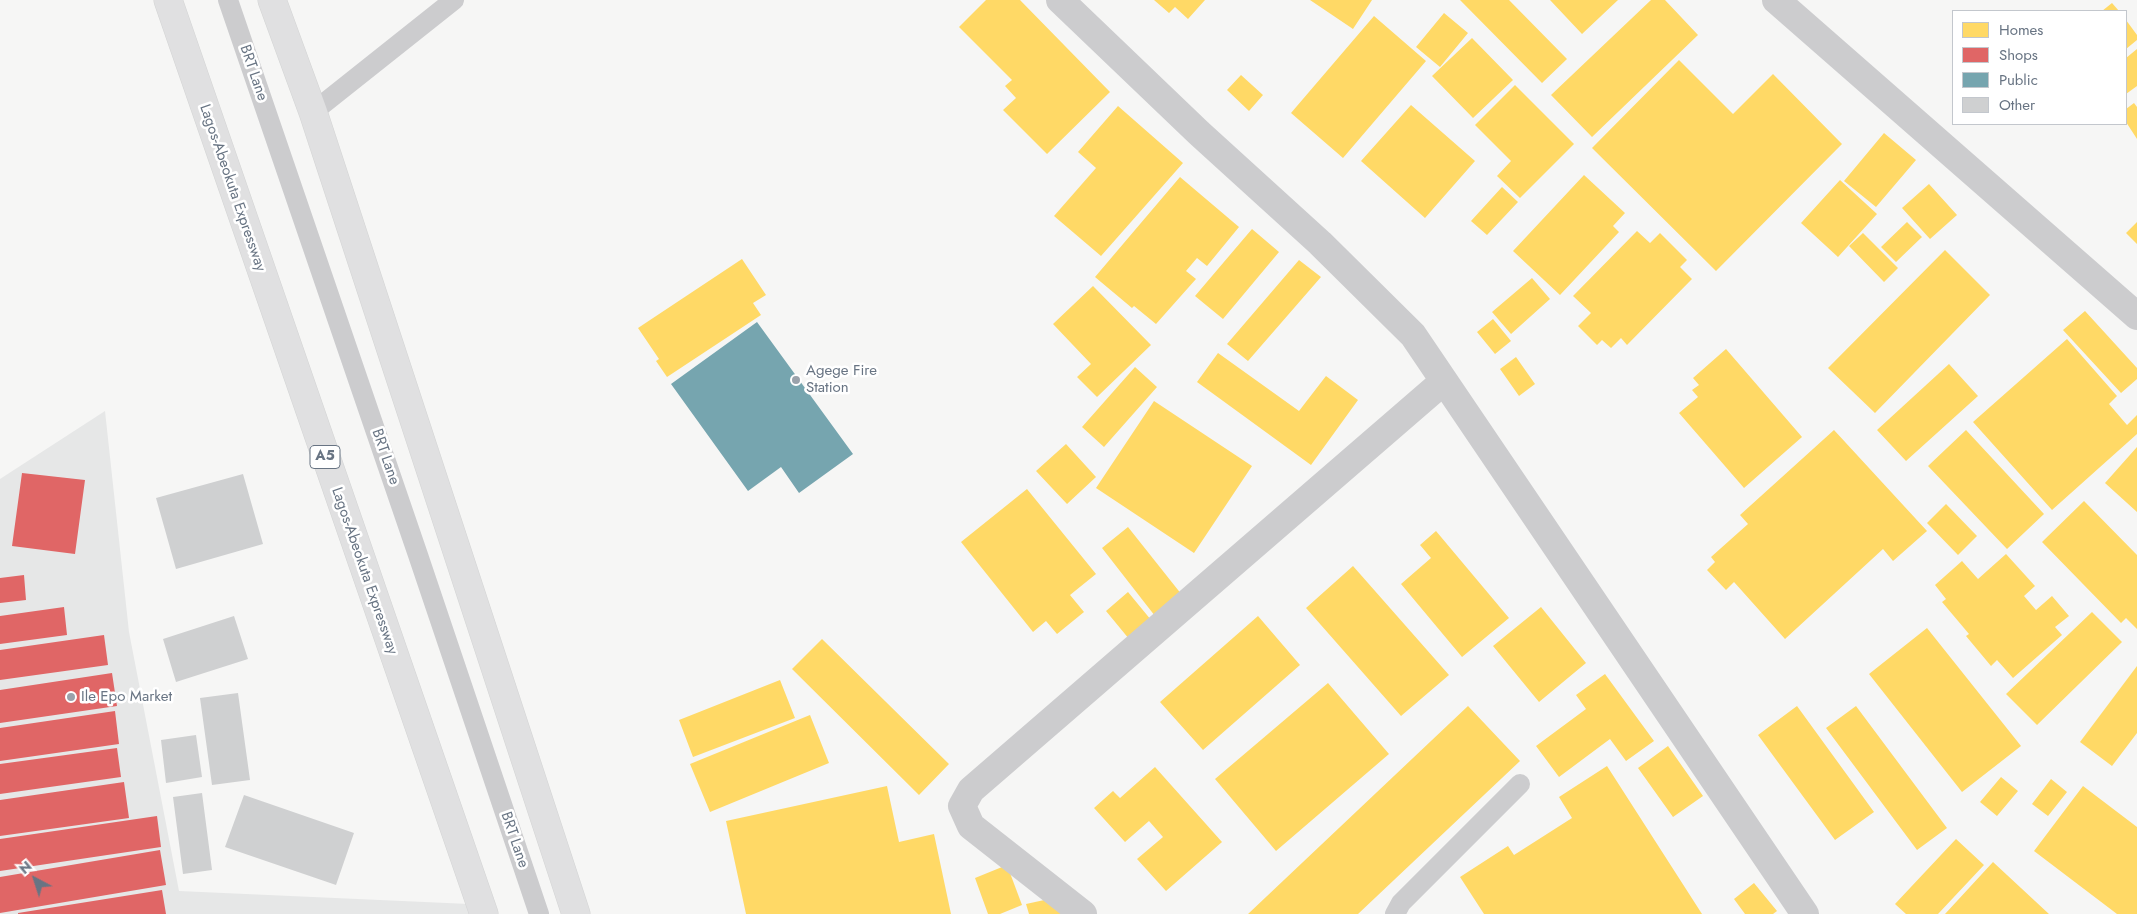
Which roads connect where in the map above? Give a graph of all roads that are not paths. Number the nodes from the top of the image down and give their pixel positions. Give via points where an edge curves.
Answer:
1 (168, 0) edge
2 (228, 0) edge
3 (272, 0) edge
4 (454, 0) edge
5 (1060, 0) edge
6 (1776, 0) edge
7 (314, 112) junction
8 (2137, 316) edge
9 (1444, 381) junction
10 (1520, 784) dead end
11 (484, 914) edge
12 (539, 914) edge
13 (576, 914) edge
14 (1083, 914) edge
15 (1395, 914) edge
16 (1805, 914) edge

1 - 11 highway, Lagos-Abeokuta Expressway / A5
2 - 12 lane, BRT Lane
3 - 7 highway
4 - 7 lane
5 - 9 street via 1374,295 1413,335
6 - 8 street
7 - 13 highway
9 - 14 street via 970,790 962,806 971,826
9 - 16 street
10 - 15 lane via 1401,903

